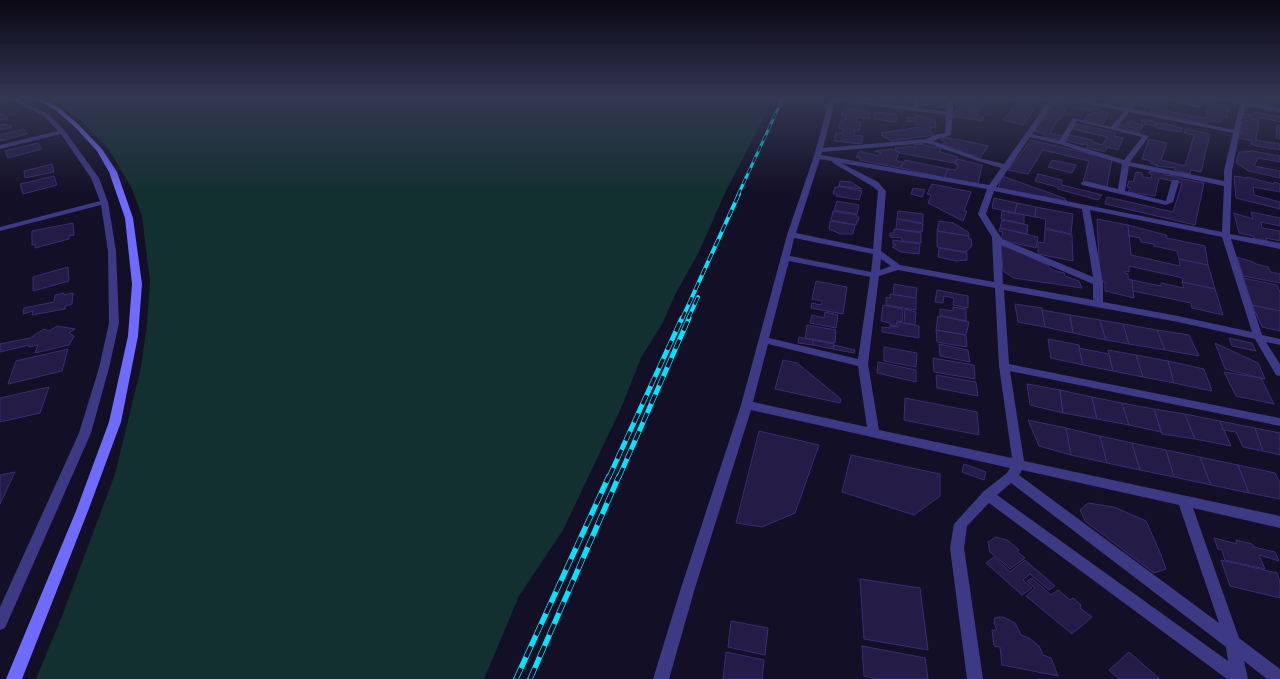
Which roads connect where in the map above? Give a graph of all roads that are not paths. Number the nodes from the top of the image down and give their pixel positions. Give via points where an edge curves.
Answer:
1 (61, 130) edge
2 (80, 130) edge
3 (824, 130) edge
4 (949, 130) edge
5 (1032, 130) edge
6 (1069, 130) edge
7 (1116, 130) edge
8 (1225, 130) edge
9 (63, 132) junction
10 (1236, 132) joint
11 (1028, 135) junction
12 (928, 141) junction
13 (1061, 143) junction
14 (0, 147) edge
15 (817, 153) junction
16 (827, 158) junction
17 (1126, 163) junction
18 (1006, 167) junction
19 (1175, 182) dead end
20 (1085, 183) dead end
21 (1227, 184) junction
22 (991, 188) junction
23 (1121, 192) junction
24 (104, 202) junction
25 (1086, 207) junction
26 (0, 229) edge
27 (791, 235) junction
28 (1226, 235) junction
29 (996, 237) junction
30 (1280, 246) edge
31 (877, 252) junction
32 (785, 258) junction
33 (897, 267) junction
34 (875, 275) junction
35 (1098, 284) junction
36 (998, 286) junction
37 (1098, 304) junction
38 (1258, 337) junction
39 (764, 340) junction
40 (1280, 342) edge
41 (864, 364) junction
42 (1004, 366) junction
43 (1280, 372) edge
44 (747, 405) junction
45 (1280, 422) edge
46 (874, 433) junction
47 (1015, 471) junction
48 (988, 495) junction
49 (1184, 500) junction
50 (1280, 522) edge
51 (5, 599) edge
52 (0, 623) edge
53 (1232, 642) junction
54 (1239, 678) edge
55 (14, 679) edge
56 (661, 679) edge
57 (975, 679) edge
58 (1280, 679) edge

1 - 9 street
2 - 55 street via 100,150 113,172 129,218 137,284 133,336 115,422
3 - 15 street
4 - 12 street via 948,135
5 - 11 street
6 - 13 street
7 - 17 street via 1146,136
8 - 10 street
9 - 14 street
9 - 24 street via 95,178
10 - 21 street
11 - 13 street
11 - 18 street
12 - 15 street
12 - 18 street
13 - 17 street
15 - 16 street
15 - 27 street
16 - 22 street
16 - 31 street via 882,191
17 - 21 street
17 - 23 street
18 - 22 street
19 - 23 street via 1168,203
20 - 23 street
21 - 28 street
22 - 25 street
22 - 29 street via 982,214
24 - 26 street
24 - 51 street via 112,251 114,323 104,368 85,433
25 - 28 street
25 - 35 street
27 - 31 street
27 - 32 street
28 - 30 street
28 - 38 street
29 - 35 street
29 - 36 street
31 - 33 street
31 - 34 street
32 - 34 street
32 - 39 street
33 - 34 street
33 - 36 street
34 - 41 street
35 - 37 street
36 - 37 street
36 - 42 street
37 - 38 street
38 - 40 street
38 - 43 street
39 - 41 street
39 - 44 street
41 - 46 street
42 - 45 street
42 - 47 street
44 - 46 street
44 - 56 street
46 - 47 street
47 - 48 street
47 - 49 street
47 - 53 street
48 - 54 street
48 - 57 street via 961,524 957,548
49 - 50 street
49 - 53 street
51 - 52 street
53 - 54 street
53 - 58 street

